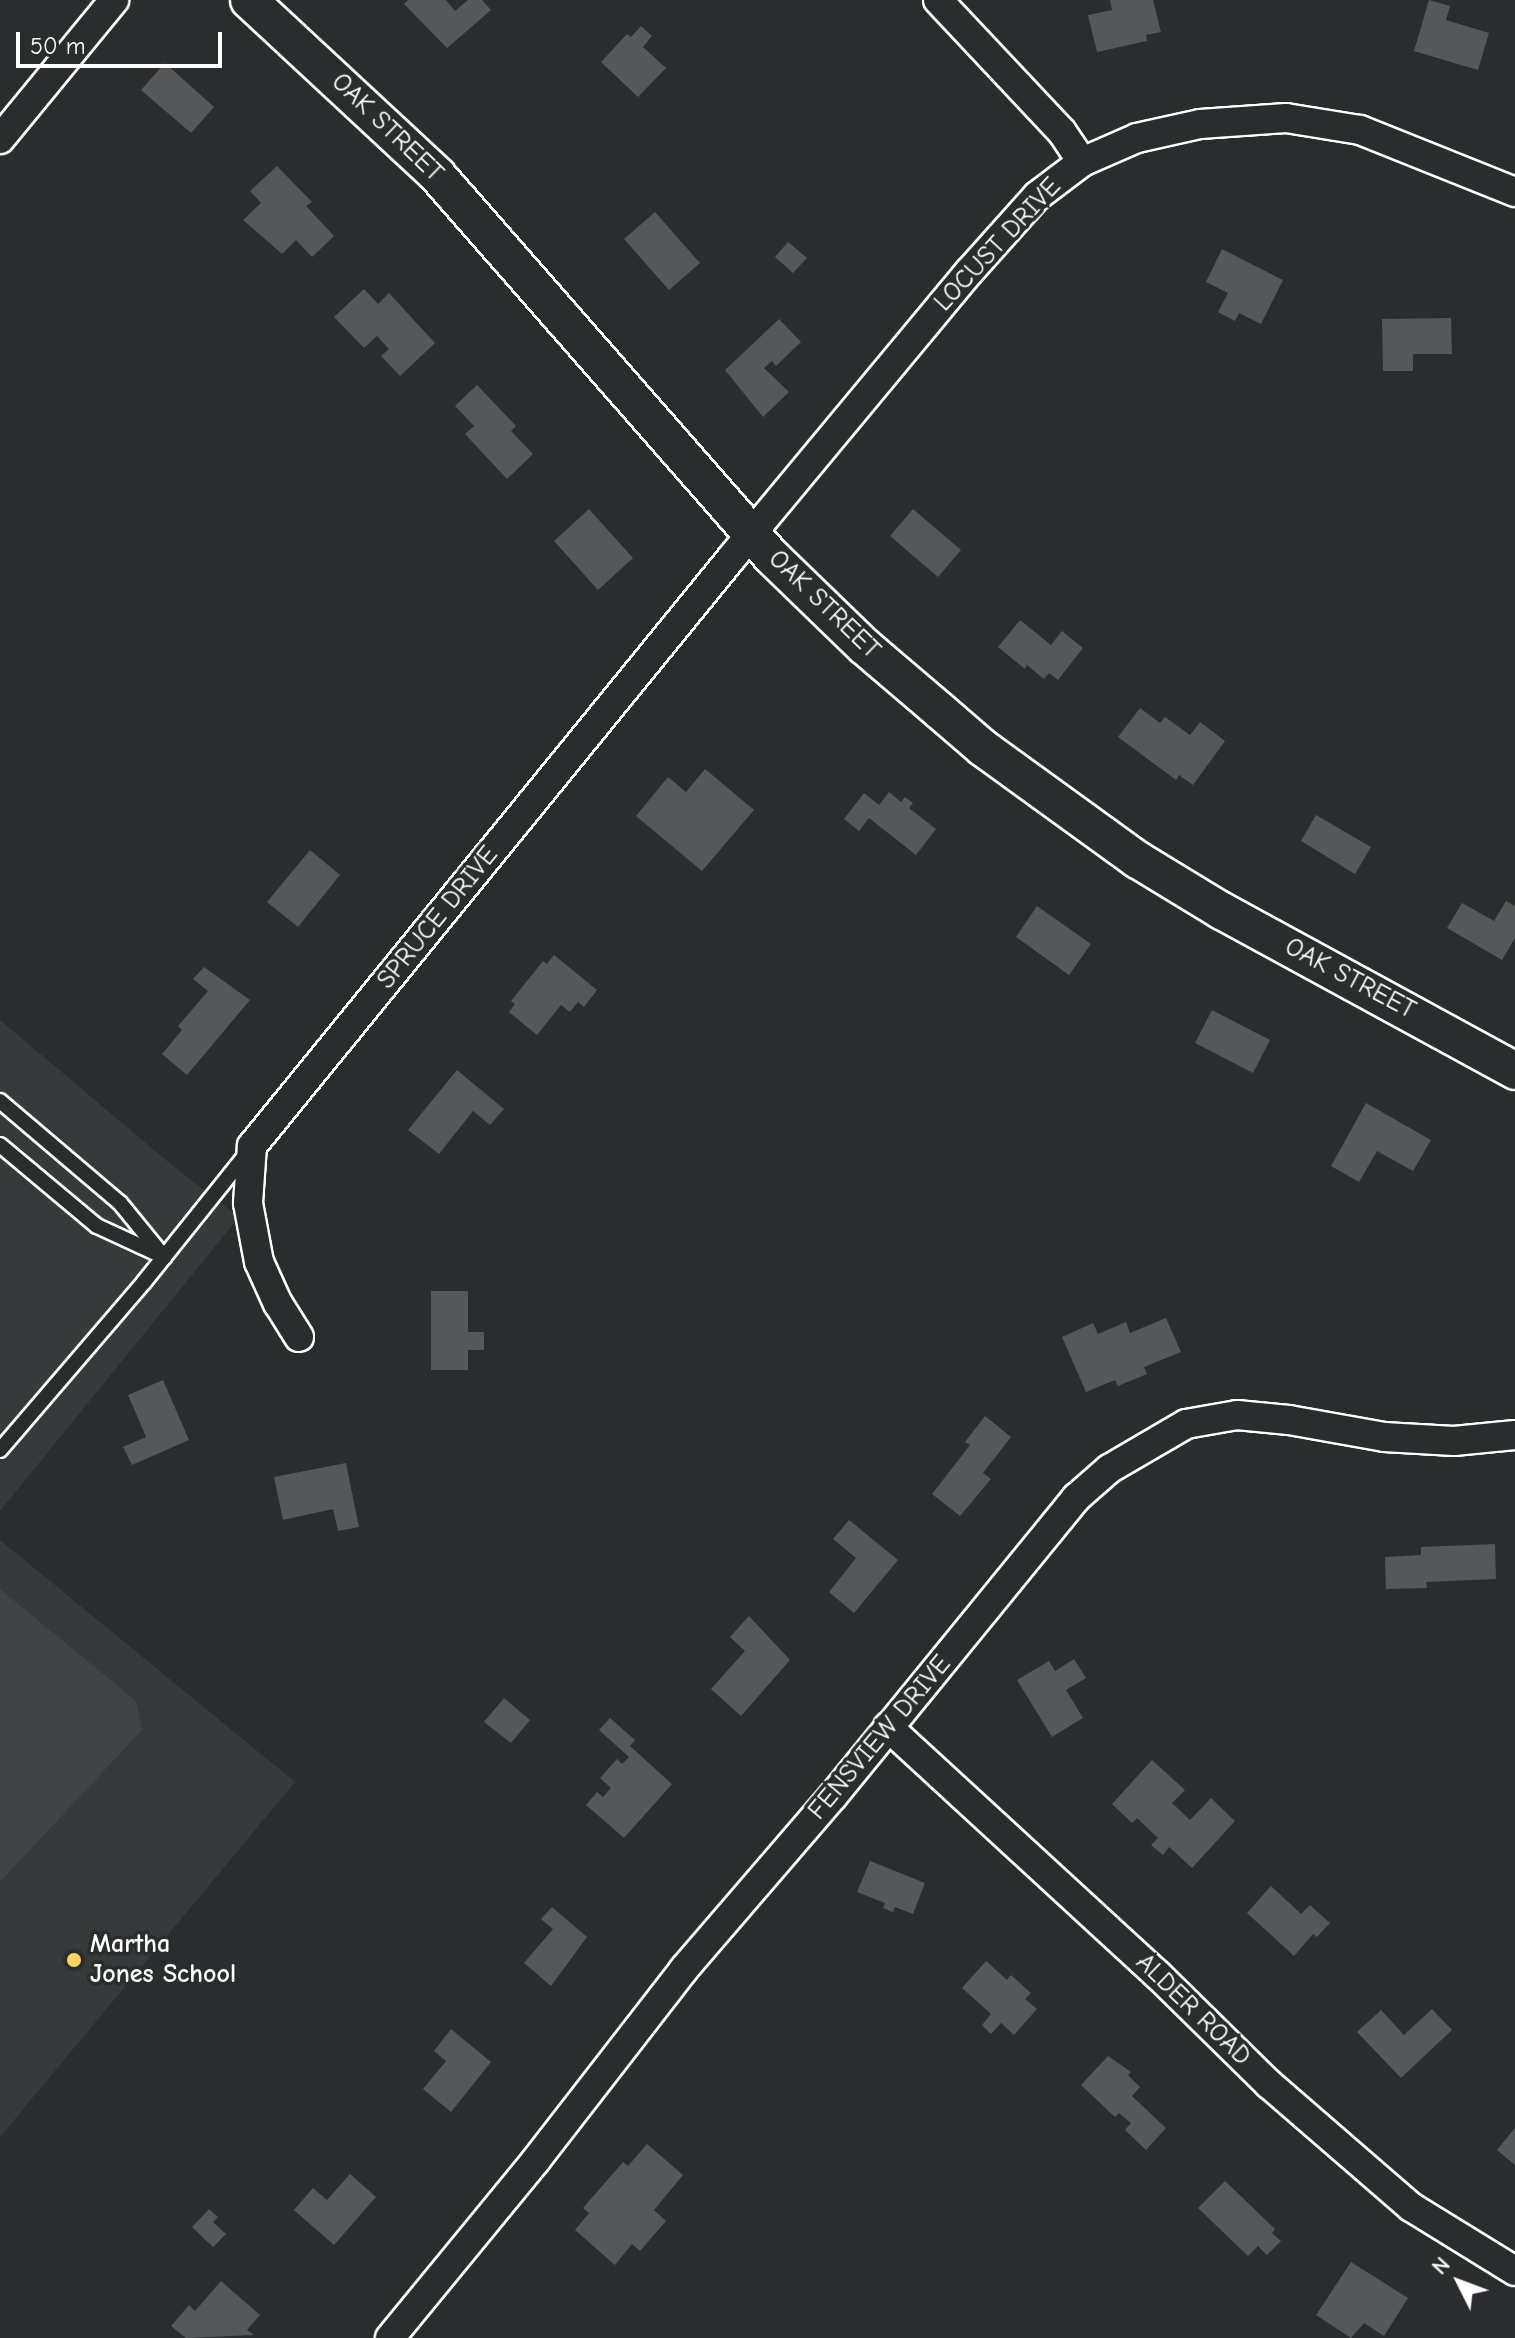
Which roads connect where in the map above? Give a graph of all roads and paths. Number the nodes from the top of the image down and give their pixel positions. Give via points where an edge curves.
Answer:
1 (114, 0) edge
2 (249, 0) edge
3 (938, 0) edge
4 (0, 139) edge
5 (1082, 162) junction
6 (1515, 192) edge
7 (752, 534) junction
8 (1515, 1071) edge
9 (0, 1101) edge
10 (0, 1145) edge
11 (252, 1146) junction
12 (164, 1257) junction
13 (299, 1337) dead end
14 (1515, 1435) edge
15 (0, 1450) edge
16 (888, 1727) junction
17 (1515, 2271) edge
18 (390, 2338) edge

1 - 4 street
2 - 7 street, OAK STREET via 437,175
3 - 5 street via 1062,132
5 - 6 street, LOCUST DRIVE via 1137,138 1200,124 1286,118 1360,130
5 - 7 street, LOCUST DRIVE via 1037,196 969,272
7 - 8 street, OAK STREET via 864,646 1094,829 1222,911
7 - 11 street, SPRUCE DRIVE
9 - 12 lane via 120,1203
10 - 12 lane via 97,1226
11 - 12 lane
11 - 13 street via 248,1203 259,1262
12 - 15 lane
14 - 16 street, FENSVIEW DRIVE via 1454,1441 1384,1437 1237,1415 1186,1424 1109,1469 1076,1498
16 - 17 street, ALDER ROAD via 1269,2084 1399,2197
16 - 18 street, FENSVIEW DRIVE via 684,1969

